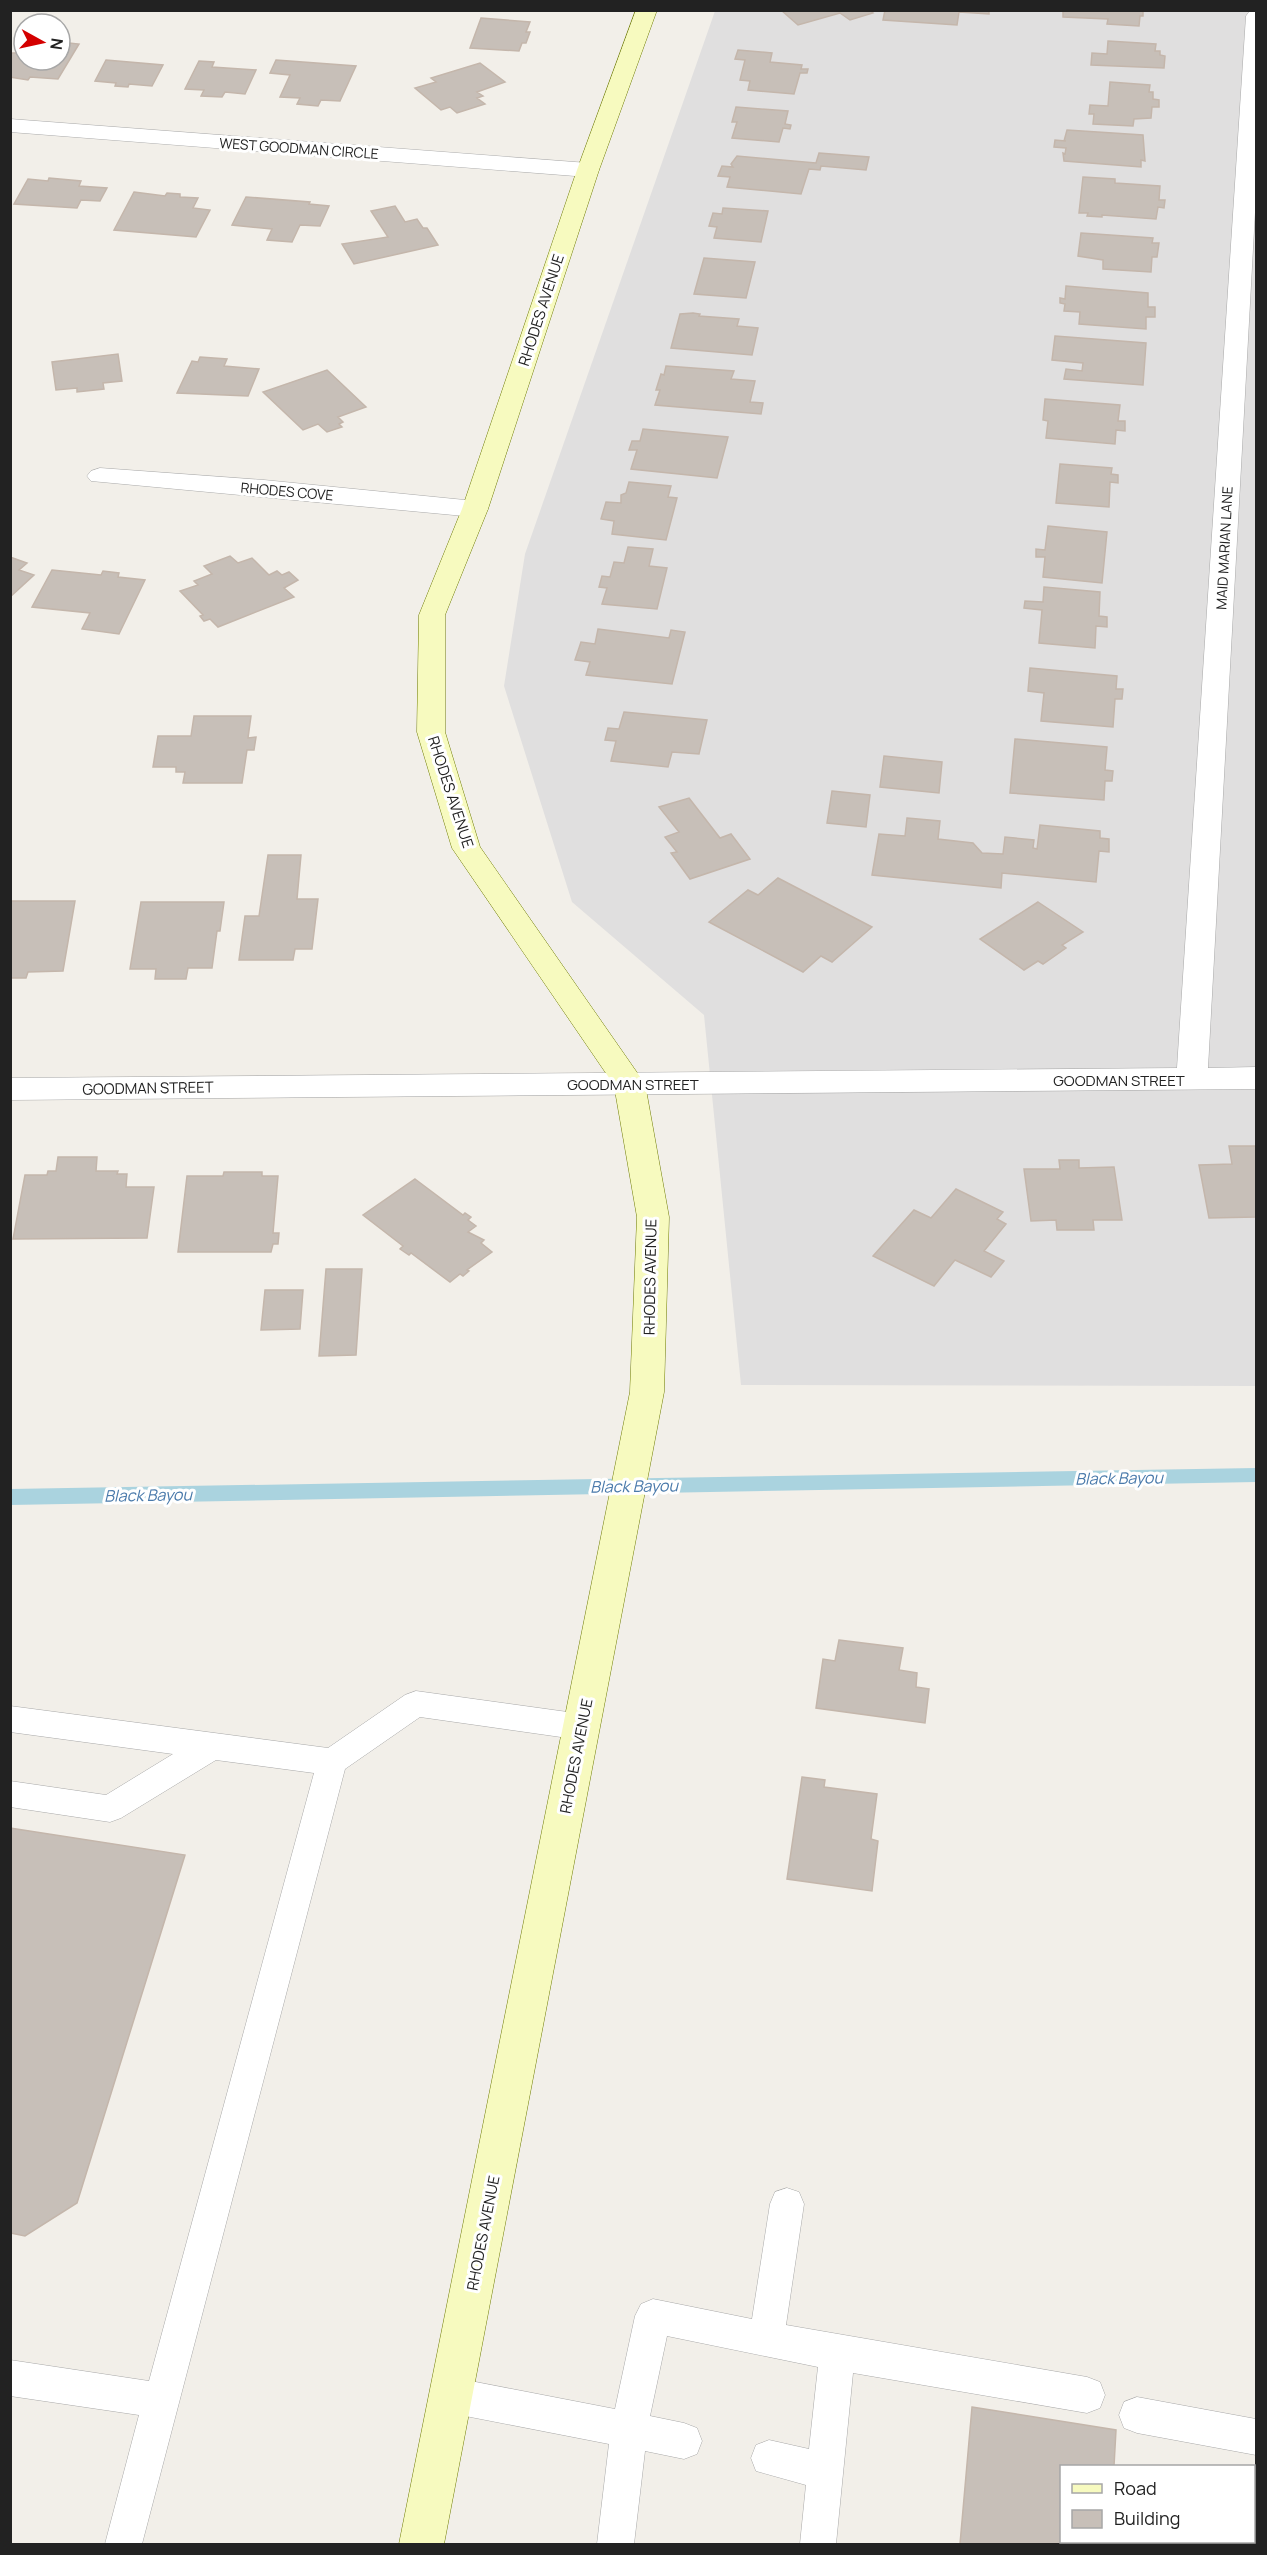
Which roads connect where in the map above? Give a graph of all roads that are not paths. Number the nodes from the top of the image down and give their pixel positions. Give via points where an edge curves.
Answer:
1 (647, 10) edge
2 (1257, 16) edge
3 (10, 125) edge
4 (588, 170) junction
5 (100, 476) dead end
6 (475, 509) junction
7 (1257, 1078) edge
8 (1192, 1079) junction
9 (629, 1083) junction
10 (10, 1089) edge
11 (10, 1719) edge
12 (582, 1727) junction
13 (212, 1746) junction
14 (332, 1762) junction
15 (10, 1794) edge
16 (787, 2204) dead end
17 (766, 2339) junction
18 (837, 2353) junction
19 (10, 2378) edge
20 (450, 2395) junction
21 (1087, 2395) dead end
22 (162, 2401) junction
23 (1137, 2415) dead end
24 (629, 2430) junction
25 (1257, 2437) edge
26 (684, 2441) dead end
27 (769, 2458) dead end
28 (825, 2471) junction
29 (123, 2544) edge
30 (421, 2544) edge
31 (616, 2544) edge
32 (818, 2544) edge

1 - 4 main road, RHODES AVENUE
2 - 8 street, MAID MARIAN LANE
3 - 4 street, WEST GOODMAN CIRCLE
4 - 6 main road, RHODES AVENUE
5 - 6 street, RHODES COVE
6 - 9 main road, RHODES AVENUE via 432,615 431,732 466,848
7 - 8 street, GOODMAN STREET
8 - 9 street, GOODMAN STREET
9 - 10 street, GOODMAN STREET
9 - 12 main road, RHODES AVENUE via 653,1217 647,1392
11 - 13 lane
12 - 14 lane via 416,1704
12 - 20 main road, RHODES AVENUE
13 - 14 lane
13 - 15 lane via 110,1809
14 - 22 lane
16 - 17 lane
17 - 18 lane
17 - 24 lane via 653,2316
18 - 21 lane
18 - 28 lane
19 - 22 lane
20 - 24 lane
20 - 30 main road, RHODES AVENUE
22 - 29 lane
23 - 25 lane
24 - 26 lane
24 - 31 lane
27 - 28 lane
28 - 32 lane

